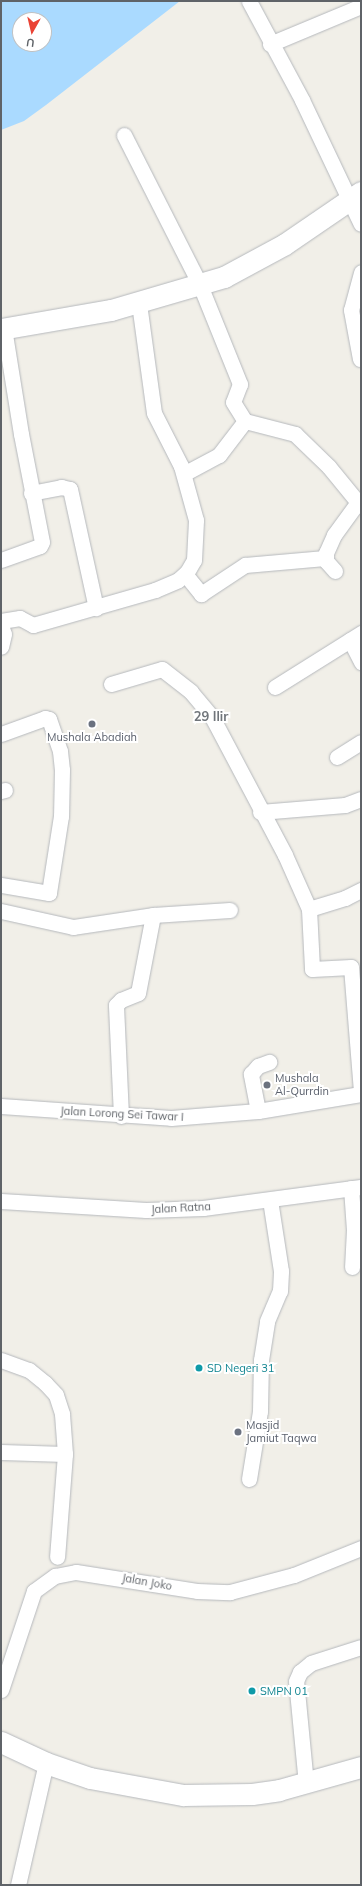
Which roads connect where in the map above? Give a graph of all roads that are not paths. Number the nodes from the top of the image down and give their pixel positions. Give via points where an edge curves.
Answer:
1 (249, 1) edge
2 (361, 6) edge
3 (270, 44) junction
4 (124, 135) dead end
5 (355, 197) edge
6 (361, 224) edge
7 (361, 272) edge
8 (200, 285) junction
9 (139, 303) junction
10 (2, 328) edge
11 (360, 359) dead end
12 (245, 421) junction
13 (184, 474) junction
14 (31, 493) junction
15 (359, 504) edge
16 (325, 558) junction
17 (1, 560) edge
18 (335, 571) dead end
19 (185, 574) junction
20 (96, 608) junction
21 (1, 621) edge
22 (1, 625) edge
23 (355, 636) edge
24 (1, 646) edge
25 (361, 662) edge
26 (111, 684) dead end
27 (274, 686) dead end
28 (1, 734) edge
29 (361, 742) edge
30 (337, 757) dead end
31 (361, 799) edge
32 (260, 812) junction
33 (1, 885) edge
34 (361, 890) edge
35 (309, 909) junction
36 (230, 910) dead end
37 (1, 911) edge
38 (153, 915) junction
39 (269, 1062) dead end
40 (361, 1093) edge
41 (1, 1106) edge
42 (258, 1111) junction
43 (120, 1116) junction
44 (356, 1188) edge
45 (270, 1200) junction
46 (1, 1201) edge
47 (352, 1267) dead end
48 (1, 1360) edge
49 (1, 1452) edge
50 (65, 1454) junction
51 (249, 1479) dead end
52 (361, 1548) edge
53 (57, 1557) dead end
54 (361, 1647) edge
55 (1, 1690) edge
56 (1, 1742) edge
57 (46, 1763) junction
58 (361, 1767) edge
59 (306, 1784) junction
60 (18, 1885) edge

1 - 3 street
2 - 3 street
3 - 5 street
4 - 8 street
5 - 6 street
5 - 8 street via 251,264
7 - 11 street via 351,310
8 - 9 street
8 - 12 street via 240,384 233,402
9 - 10 street
9 - 13 street via 154,413
10 - 14 street
12 - 13 street via 218,455
12 - 15 street via 292,432 329,467
13 - 19 street via 197,534 194,560
14 - 17 street via 42,544
14 - 20 street via 61,487 70,489
15 - 16 street via 334,535
16 - 18 street
16 - 19 street via 245,565 201,594
19 - 20 street via 155,590
20 - 21 street via 33,626 20,618
22 - 24 street via 4,634
23 - 25 street
23 - 27 street
26 - 32 street via 160,668 178,681 212,717
28 - 33 street via 45,718 49,719 60,751 62,770 61,816 49,893
29 - 30 street
31 - 32 street via 345,804
32 - 35 street via 285,855
34 - 35 street via 345,898
35 - 40 street via 312,969 351,967
36 - 38 street
37 - 38 street via 73,927
38 - 43 street via 138,993 116,1004
39 - 42 street via 258,1066 251,1074
40 - 42 street, Jalan Lorong Sei Tawar I
41 - 43 street, Jalan Lorong Sei Tawar I
42 - 43 street, Jalan Lorong Sei Tawar I via 177,1118
44 - 45 street, Jalan Ratna
44 - 47 street
45 - 46 street, Jalan Ratna via 203,1208 146,1210
45 - 51 street via 281,1270 280,1291 267,1321 261,1360 260,1411
48 - 50 street via 28,1370 56,1395 62,1414
49 - 50 street
50 - 53 street
52 - 55 street, Jalan Joko via 294,1575 230,1592 197,1592 76,1572 55,1576 34,1591
54 - 59 street via 311,1663 300,1672 296,1682
56 - 57 street
57 - 59 street via 90,1778 183,1795 252,1794
57 - 60 street
58 - 59 street

